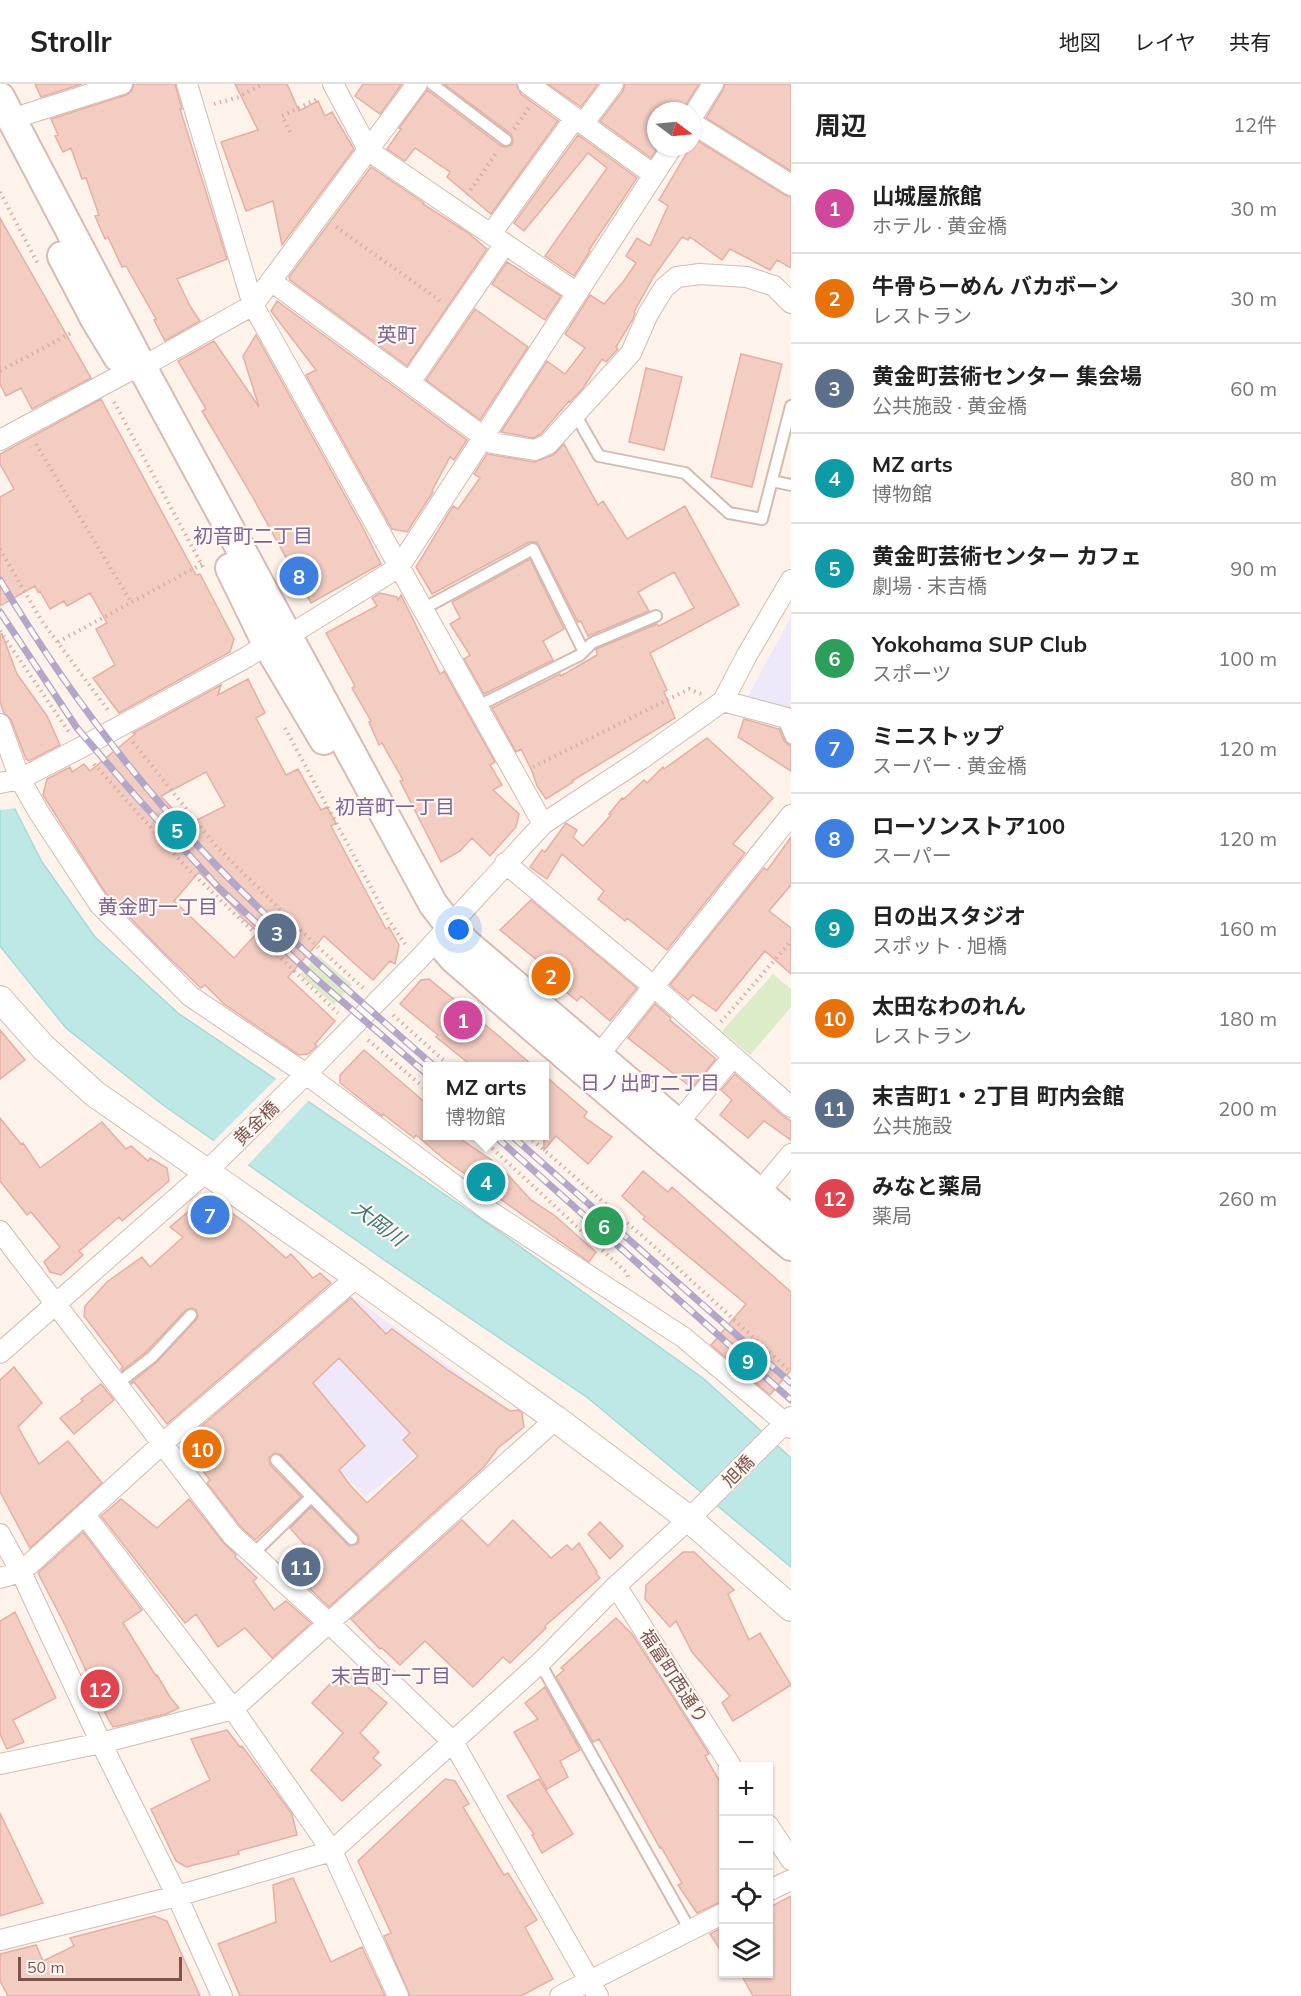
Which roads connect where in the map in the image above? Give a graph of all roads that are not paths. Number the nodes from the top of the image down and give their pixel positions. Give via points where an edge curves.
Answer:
1 (122, 84) edge
2 (187, 84) edge
3 (417, 84) edge
4 (432, 84) edge
5 (528, 84) edge
6 (613, 84) edge
7 (713, 84) edge
8 (335, 87) edge
9 (0, 97) edge
10 (701, 103) edge
11 (579, 121) junction
12 (701, 129) edge
13 (7, 130) edge
14 (506, 140) dead end
15 (369, 150) junction
16 (666, 156) edge
17 (654, 175) junction
18 (791, 185) edge
19 (498, 239) junction
20 (271, 281) junction
21 (577, 293) junction
22 (791, 303) edge
23 (253, 305) junction
24 (135, 370) junction
25 (410, 382) junction
26 (791, 406) edge
27 (575, 414) junction
28 (483, 437) junction
29 (0, 440) edge
30 (772, 481) junction
31 (791, 485) edge
32 (400, 566) junction
33 (791, 580) edge
34 (423, 609) junction
35 (657, 616) dead end
36 (278, 640) junction
37 (583, 650) junction
38 (723, 701) junction
39 (478, 706) junction
40 (786, 718) edge
41 (0, 723) edge
42 (791, 738) edge
43 (20, 779) junction
44 (0, 783) edge
45 (791, 815) edge
46 (543, 824) junction
47 (505, 863) junction
48 (443, 932) junction
49 (653, 986) junction
50 (0, 999) edge
51 (733, 1057) junction
52 (592, 1064) junction
53 (306, 1074) junction
54 (791, 1107) edge
55 (677, 1124) junction
56 (791, 1154) edge
57 (206, 1172) junction
58 (752, 1201) junction
59 (791, 1220) edge
60 (0, 1231) edge
61 (791, 1246) edge
62 (357, 1277) junction
63 (56, 1305) junction
64 (191, 1316) dead end
65 (0, 1353) edge
66 (117, 1384) junction
67 (556, 1419) junction
68 (789, 1423) edge
69 (162, 1444) junction
70 (276, 1460) dead end
71 (311, 1497) junction
72 (85, 1515) junction
73 (689, 1519) junction
74 (0, 1534) edge
75 (352, 1539) dead end
76 (253, 1554) junction
77 (21, 1572) junction
78 (0, 1578) edge
79 (616, 1586) junction
80 (791, 1608) edge
81 (330, 1624) junction
82 (540, 1663) junction
83 (233, 1709) junction
84 (453, 1742) junction
85 (101, 1743) junction
86 (728, 1762) edge
87 (0, 1764) edge
88 (773, 1833) edge
89 (332, 1851) junction
90 (791, 1860) edge
91 (791, 1880) edge
92 (773, 1889) edge
93 (177, 1896) junction
94 (719, 1915) edge
95 (690, 1930) junction
96 (0, 1940) edge
97 (594, 1989) edge
98 (222, 1996) edge
99 (398, 1996) edge
100 (560, 1996) edge

1 - 13 street via 27,114
2 - 23 street
3 - 15 street
4 - 14 lane
5 - 11 street
6 - 11 street
7 - 10 street
8 - 15 street
9 - 13 main road
11 - 17 street
11 - 19 street
12 - 18 street
13 - 24 main road via 31,194 95,320
15 - 19 street
15 - 20 street
16 - 17 street
17 - 21 street
19 - 21 street
19 - 25 street via 458,313
20 - 23 street
20 - 25 street
21 - 28 street
22 - 27 street via 774,286 747,277 677,277 664,288 630,353
23 - 24 street
23 - 32 street
24 - 29 street
24 - 36 main road via 244,596
25 - 28 street
26 - 30 lane
27 - 28 street via 548,444 535,450 492,443
27 - 30 lane via 599,456 685,473 729,513 762,519
28 - 32 street
30 - 31 lane
32 - 34 street
32 - 36 street
33 - 38 street
34 - 37 lane via 533,549
34 - 39 street
35 - 37 lane
36 - 43 street
36 - 48 main road via 334,759 416,912
37 - 39 lane
38 - 40 street
38 - 46 street, 黄金橋
39 - 46 street
40 - 42 lane
41 - 43 street
43 - 44 street
43 - 53 street via 99,904 190,996
45 - 49 street
46 - 47 street, 黄金橋
47 - 48 street, 黄金橋
47 - 49 street
48 - 52 main road via 467,944
48 - 53 street, 黄金橋
49 - 51 street
49 - 52 street
50 - 57 street via 43,1047 95,1094
51 - 54 street
51 - 55 street
52 - 55 main road
52 - 58 main road via 664,1138
53 - 57 street, 黄金橋
53 - 68 street via 488,1210 683,1337
55 - 58 main road
56 - 58 street
57 - 62 street
57 - 63 street, 黄金橋
58 - 59 main road
58 - 61 main road
60 - 63 street
62 - 67 street
62 - 69 street
63 - 65 street, 黄金橋
63 - 66 street
64 - 66 lane via 152,1357
66 - 69 street
67 - 73 street
67 - 81 street
68 - 73 street, 旭橋
69 - 72 street
69 - 76 street via 232,1535
70 - 71 lane
71 - 75 lane
71 - 76 lane
72 - 77 street
72 - 83 street
73 - 79 street, 旭橋
73 - 80 street
74 - 77 street
76 - 81 street
77 - 78 street
77 - 85 street
79 - 82 street, 旭橋
79 - 86 street, 福富町西通り
81 - 83 street
81 - 84 street
82 - 84 street, 旭橋
82 - 95 lane
83 - 85 street
83 - 89 street
84 - 89 street, 旭橋
84 - 97 street
85 - 87 street
85 - 93 street
88 - 90 street
89 - 93 street
89 - 99 street
91 - 92 street
93 - 96 street
93 - 98 street
94 - 95 street
95 - 97 street
97 - 100 street

